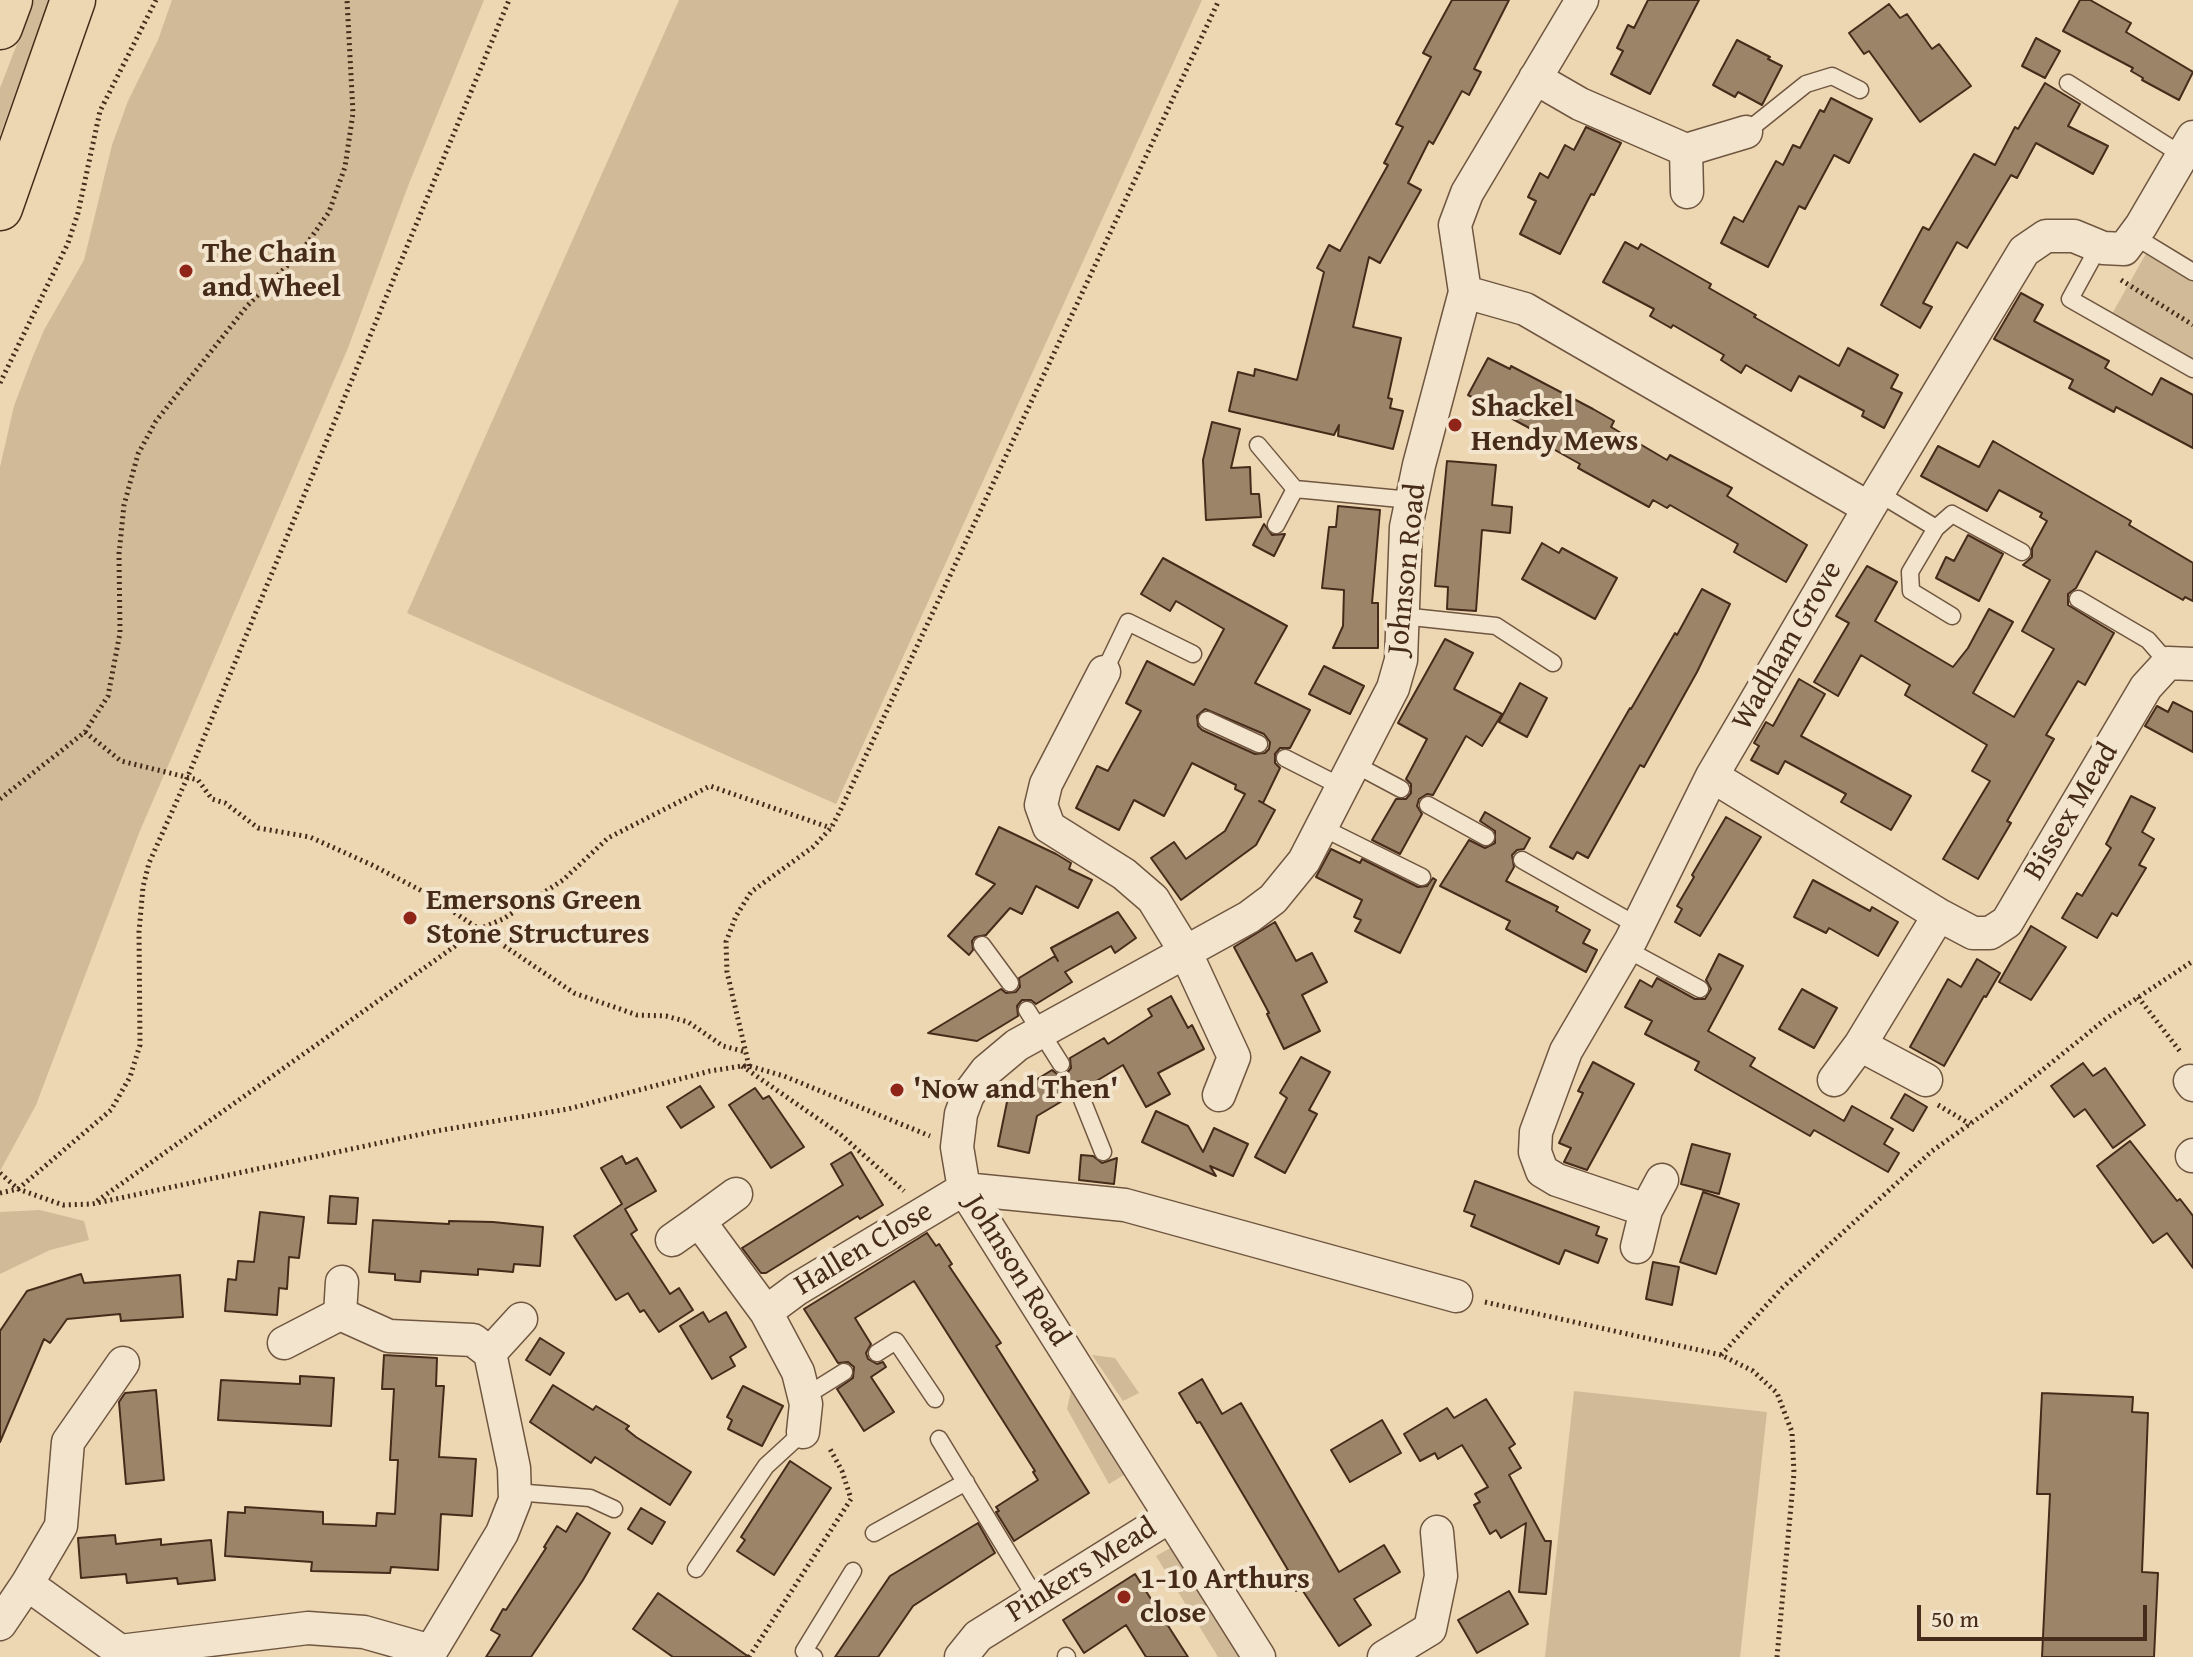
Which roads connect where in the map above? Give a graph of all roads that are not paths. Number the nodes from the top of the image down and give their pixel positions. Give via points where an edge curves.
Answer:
1 (10, 0) edge
2 (73, 0) edge
3 (1582, 0) edge
4 (0, 27) edge
5 (1535, 78) junction
6 (2068, 83) dead end
7 (1860, 90) dead end
8 (1746, 132) joint
9 (2188, 146) edge
10 (1686, 150) junction
11 (1687, 192) dead end
12 (0, 208) edge
13 (2119, 244) junction
14 (2193, 272) edge
15 (1465, 292) junction
16 (2193, 369) edge
17 (1258, 445) dead end
18 (1295, 489) junction
19 (1411, 500) junction
20 (1873, 500) junction
21 (1276, 525) dead end
22 (1936, 528) junction
23 (2022, 552) dead end
24 (2078, 599) dead end
25 (1402, 616) junction
26 (1952, 616) dead end
27 (1193, 654) dead end
28 (1553, 663) dead end
29 (2181, 664) edge
30 (1104, 672) joint
31 (1207, 720) dead end
32 (1259, 744) dead end
33 (1285, 758) dead end
34 (1348, 775) junction
35 (1712, 776) junction
36 (1401, 789) dead end
37 (1428, 805) dead end
38 (1321, 827) junction
39 (1486, 837) dead end
40 (1522, 860) dead end
41 (1422, 877) dead end
42 (1939, 915) junction
43 (1632, 938) junction
44 (982, 945) dead end
45 (1185, 951) junction
46 (1010, 983) dead end
47 (1700, 989) dead end
48 (1034, 1020) junction
49 (1860, 1045) junction
50 (1061, 1064) dead end
51 (1834, 1080) dead end
52 (1926, 1080) dead end
53 (1079, 1092) dead end
54 (1219, 1095) dead end
55 (1103, 1152) dead end
56 (1662, 1180) dead end
57 (964, 1189) junction
58 (736, 1194) dead end
59 (1646, 1210) junction
60 (699, 1221) junction
61 (672, 1240) dead end
62 (1637, 1247) dead end
63 (342, 1282) dead end
64 (1456, 1296) road end
65 (766, 1312) junction
66 (340, 1314) junction
67 (521, 1319) dead end
68 (284, 1343) dead end
69 (490, 1353) junction
70 (877, 1353) dead end
71 (123, 1363) dead end
72 (844, 1372) dead end
73 (935, 1399) dead end
74 (805, 1411) junction
75 (939, 1439) dead end
76 (966, 1482) junction
77 (515, 1492) junction
78 (614, 1509) dead end
79 (1169, 1517) junction
80 (1437, 1532) dead end
81 (874, 1533) dead end
82 (696, 1569) dead end
83 (853, 1571) dead end
84 (27, 1584) junction
85 (1037, 1600) junction
86 (0, 1624) edge
87 (977, 1650) edge
88 (120, 1654) edge
89 (436, 1654) edge
90 (806, 1655) edge
91 (1259, 1657) edge
92 (1384, 1657) edge

1 - 4 highway
2 - 12 highway
3 - 5 street, Johnson Road
5 - 10 street via 1580,104
5 - 15 street, Johnson Road via 1467,193 1455,225
6 - 9 lane
7 - 8 lane via 1832,76 1806,84
8 - 10 street
9 - 13 street
10 - 11 street
13 - 14 lane
13 - 16 lane via 2070,299
13 - 20 street, Wadham Grove via 2046,236 2024,251
15 - 19 street, Johnson Road
15 - 20 street via 1525,309
17 - 18 lane
18 - 19 lane
18 - 21 lane
19 - 25 street, Johnson Road
20 - 22 lane
20 - 35 street, Wadham Grove
22 - 23 lane via 1952,514
22 - 26 lane via 1910,572 1911,591
24 - 29 lane
25 - 28 lane via 1496,626
25 - 34 street, Johnson Road via 1401,660 1393,688
27 - 30 lane via 1128,622
29 - 42 street, Bissex Mead via 2146,687 2007,922 1990,933 1973,933
30 - 45 street via 1046,784 1041,805 1049,827 1124,874 1153,899
31 - 32 lane
33 - 34 lane
34 - 36 lane
34 - 38 street, Johnson Road
35 - 42 street, Bissex Mead
35 - 43 street, Wadham Grove
37 - 39 lane
38 - 41 lane
38 - 45 street, Johnson Road via 1304,861 1273,899
40 - 43 lane
42 - 49 street
43 - 47 lane
43 - 59 street, Wadham Grove via 1566,1051 1536,1132 1535,1152 1542,1171 1557,1180
44 - 46 lane
45 - 48 street, Johnson Road
45 - 54 street via 1234,1057
48 - 50 lane
48 - 57 street, Johnson Road via 968,1095 957,1147
49 - 51 street
49 - 52 street
53 - 55 lane
56 - 59 street
57 - 64 street via 1125,1205
57 - 65 street, Hallen Close
57 - 79 street, Johnson Road
58 - 60 street
59 - 62 street
60 - 61 street
60 - 65 street, Hallen Close
63 - 66 street
65 - 74 street, Hallen Close via 798,1372
66 - 68 street
66 - 69 street via 389,1336 473,1340
67 - 69 street
69 - 77 street
70 - 73 lane via 896,1341
71 - 84 street via 68,1442 61,1526
72 - 74 lane
74 - 82 lane
75 - 76 lane
76 - 81 lane
76 - 85 lane
77 - 78 lane via 590,1498
77 - 89 street via 502,1533
79 - 85 street, Pinkers Mead
79 - 91 street, Johnson Road
80 - 92 street via 1441,1576 1430,1629
83 - 90 lane
84 - 86 street
84 - 88 street
85 - 87 street, Pinkers Mead
88 - 89 street via 308,1628 364,1632

